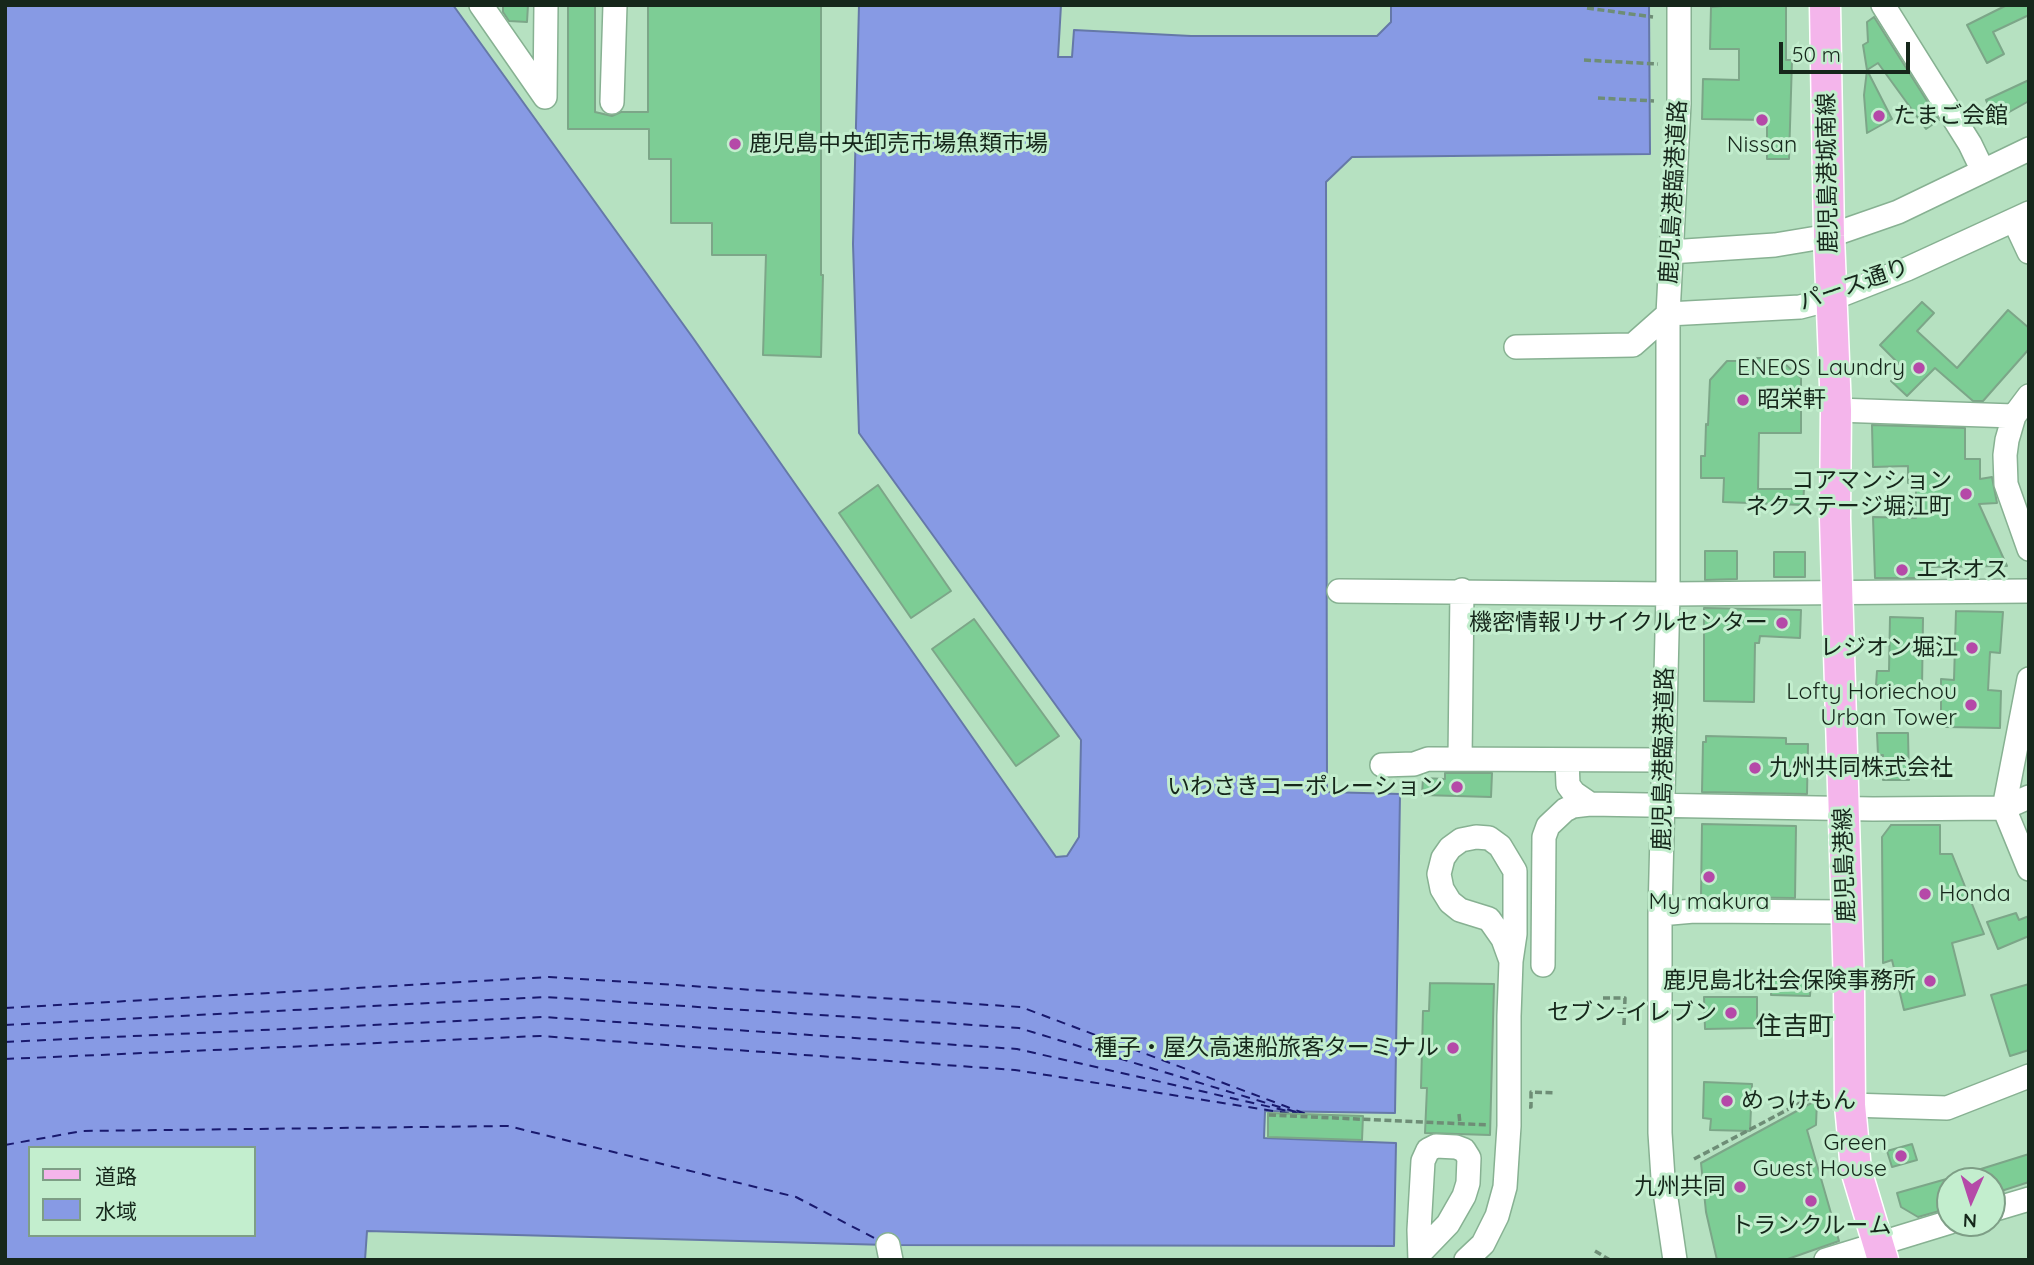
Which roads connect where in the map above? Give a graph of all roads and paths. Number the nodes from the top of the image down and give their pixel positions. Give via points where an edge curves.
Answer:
1 (481, 5) edge
2 (546, 5) edge
3 (615, 5) edge
4 (1679, 5) edge
5 (1825, 5) edge
6 (1883, 5) edge
7 (1587, 8) dead end
8 (1653, 17) dead end
9 (1584, 60) dead end
10 (1658, 64) dead end
11 (1598, 97) dead end
12 (1654, 101) dead end
13 (612, 102) dead end
14 (2029, 149) edge
15 (1983, 171) junction
16 (2021, 216) edge
17 (1829, 236) junction
18 (1670, 252) junction
19 (2029, 253) edge
20 (1831, 299) junction
21 (1668, 314) junction
22 (1516, 347) dead end
23 (2029, 396) edge
24 (1836, 410) junction
25 (2014, 415) junction
26 (2029, 550) edge
27 (1462, 590) junction
28 (1339, 591) dead end
29 (2029, 591) edge
30 (1838, 593) junction
31 (1668, 594) junction
32 (2029, 679) edge
33 (1460, 759) junction
34 (1567, 760) junction
35 (1664, 761) junction
36 (1382, 765) dead end
37 (2029, 797) edge
38 (1590, 804) junction
39 (1662, 806) junction
40 (1844, 808) junction
41 (2004, 808) junction
42 (2029, 869) edge
43 (1514, 888) junction
44 (1847, 912) junction
45 (1474, 914) junction
46 (1660, 914) junction
47 (1511, 961) junction
48 (1543, 965) dead end
49 (1603, 998) dead end
50 (1624, 1025) dead end
51 (2029, 1076) edge
52 (1823, 1091) dead end
53 (1556, 1093) dead end
54 (1850, 1105) junction
55 (1531, 1107) dead end
56 (1460, 1114) dead end
57 (1269, 1115) dead end
58 (1460, 1124) junction
59 (1509, 1126) junction
60 (1694, 1159) dead end
61 (2029, 1199) edge
62 (2006, 1206) edge
63 (1936, 1228) edge
64 (1595, 1251) dead end
65 (1881, 1252) edge
66 (1465, 1260) edge
67 (1610, 1260) edge
68 (1675, 1260) edge
69 (1826, 1260) edge

1 - 2 street via 545,97
3 - 13 street
4 - 18 street, 鹿児島港臨港道路 via 1679,104
5 - 17 main road, 鹿児島港城南線
6 - 15 street
7 - 8 path
9 - 10 path
11 - 12 path
14 - 15 street
15 - 17 street via 1898,212
16 - 19 street
16 - 20 street, パース通り
17 - 18 street via 1775,245
17 - 20 main road, 鹿児島港城南線
18 - 21 street, 鹿児島港臨港道路
20 - 21 street, パース通り via 1800,307
20 - 24 main road, 鹿児島港線
21 - 22 street via 1633,345
21 - 31 street, 鹿児島港臨港道路
23 - 25 street
24 - 25 street
24 - 30 main road, 鹿児島港線
25 - 26 street via 2007,440 2006,484
27 - 28 street
27 - 31 street
27 - 33 street
29 - 30 street
30 - 31 street
30 - 40 main road, 鹿児島港線
31 - 35 street, 鹿児島港臨港道路
32 - 41 street
33 - 34 street
33 - 36 street
34 - 35 street
34 - 38 street via 1568,785
35 - 39 street, 鹿児島港臨港道路
37 - 41 street
38 - 39 street
38 - 48 street via 1565,810 1548,826 1544,837
39 - 40 street
39 - 46 street, 鹿児島港臨港道路
40 - 41 street
40 - 44 main road, 鹿児島港線
41 - 42 street
43 - 45 street via 1488,912
43 - 45 street via 1515,871 1500,846 1476,836 1461,840 1443,858 1439,874 1450,902
43 - 47 street
44 - 46 street
44 - 54 main road, 鹿児島港線
45 - 47 street via 1489,919
46 - 68 street, 鹿児島港臨港道路 via 1660,1133
47 - 59 street
49 - 50 path via 1625,998
51 - 54 street via 1947,1108
52 - 60 path
53 - 55 path via 1531,1092
54 - 65 main road, 鹿児島港線 via 1856,1170
56 - 58 path
57 - 58 path
58 - 59 path
59 - 66 street via 1505,1186 1497,1216 1483,1244
61 - 62 street
63 - 65 street
64 - 67 path
65 - 69 street

